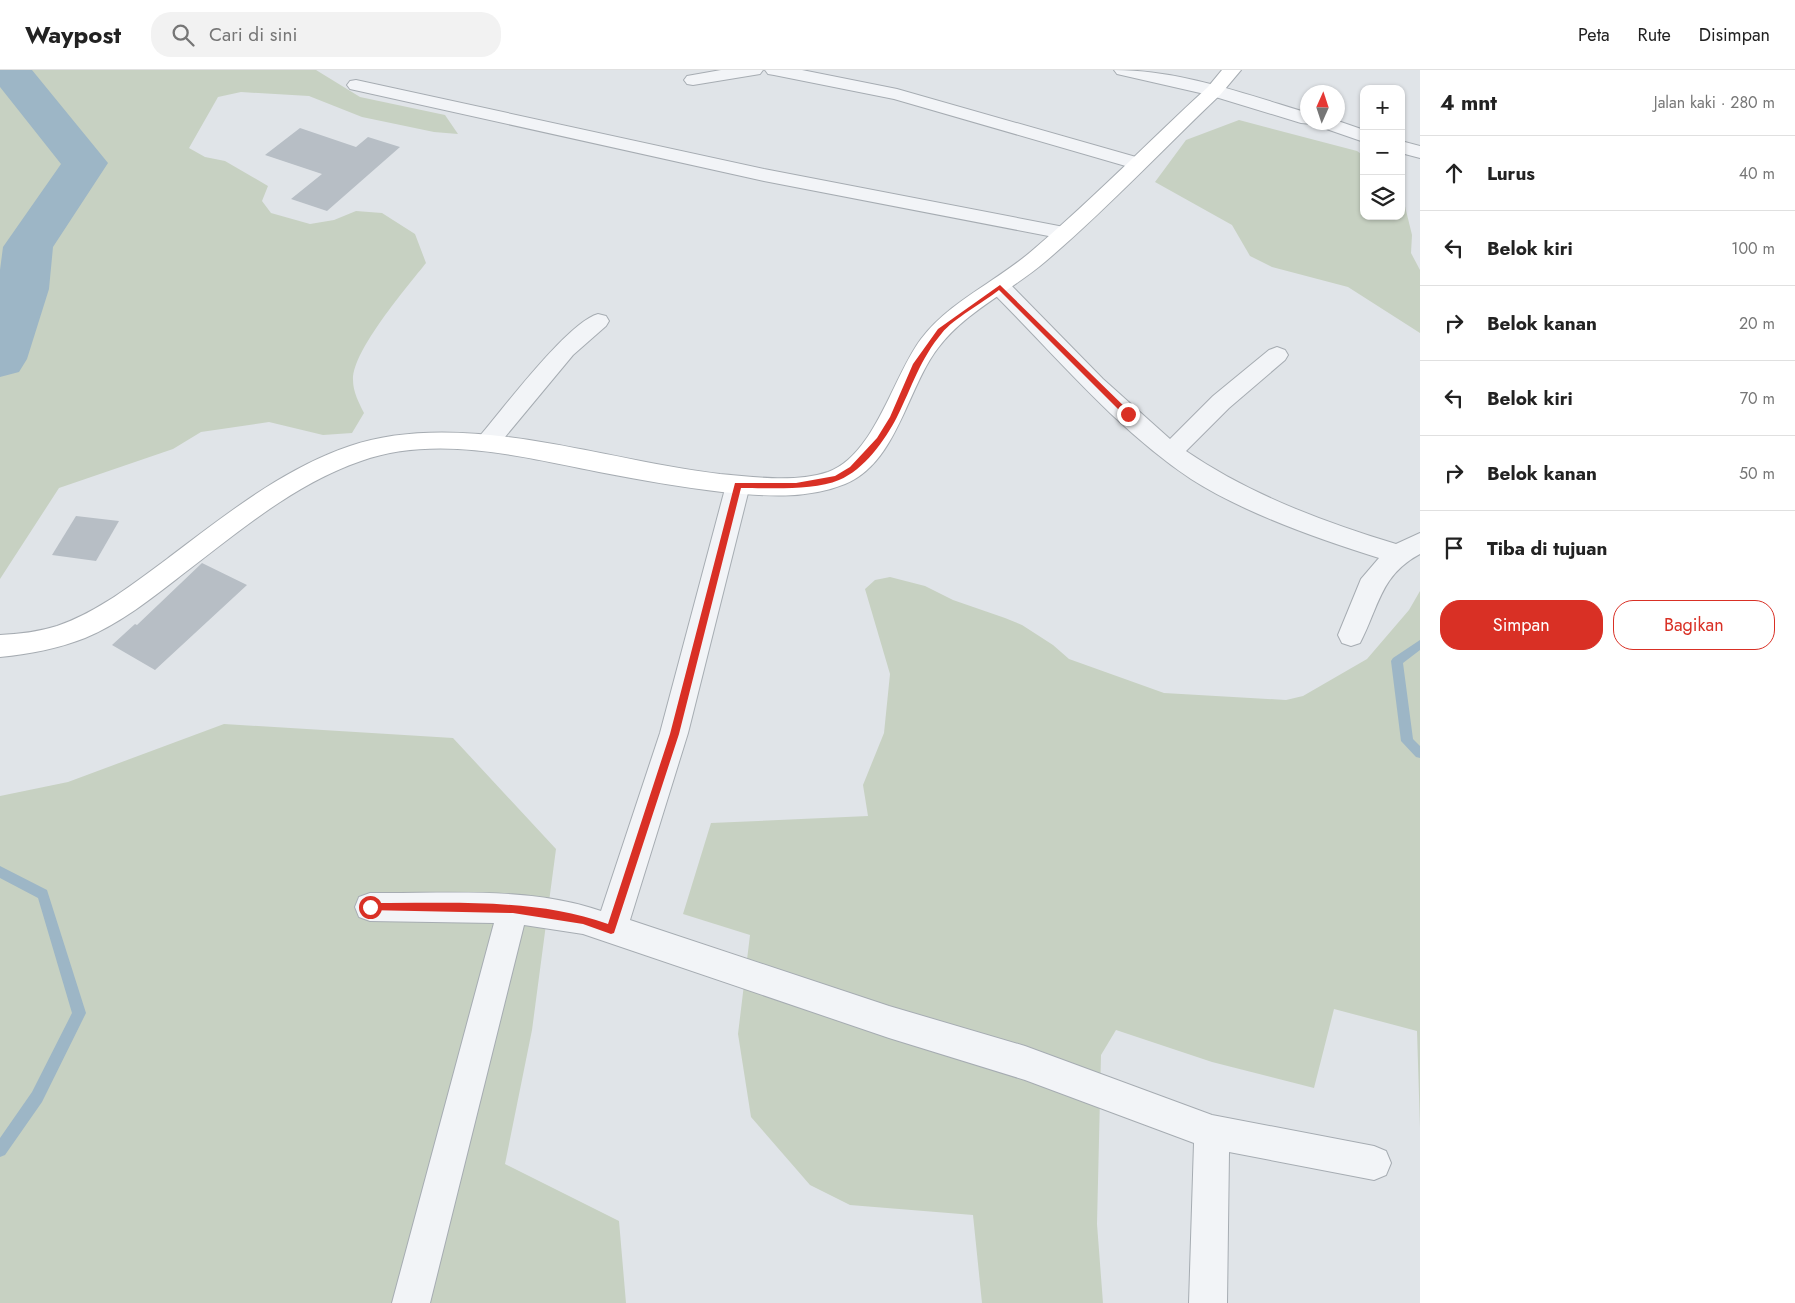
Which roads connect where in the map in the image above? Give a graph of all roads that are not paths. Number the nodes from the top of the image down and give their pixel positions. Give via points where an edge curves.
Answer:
1 (754, 70) edge
2 (774, 70) edge
3 (1123, 70) edge
4 (1232, 70) edge
5 (693, 80) dead end
6 (356, 85) dead end
7 (1214, 91) junction
8 (1300, 117) edge
9 (1345, 130) edge
10 (1360, 135) edge
11 (1405, 148) edge
12 (1420, 152) edge
13 (1136, 163) junction
14 (1064, 233) junction
15 (1000, 287) junction
16 (598, 321) dead end
17 (1277, 355) dead end
18 (487, 443) junction
19 (1172, 451) junction
20 (738, 485) junction
21 (1409, 548) edge
22 (1351, 635) dead end
23 (0, 646) edge
24 (370, 907) dead end
25 (513, 909) junction
26 (611, 930) junction
27 (1212, 1132) junction
28 (1374, 1163) dead end
29 (411, 1303) edge
30 (1208, 1303) edge

1 - 5 street
2 - 13 street via 897,94
3 - 7 street
4 - 7 main road
6 - 14 street via 764,175
7 - 8 street
7 - 13 main road
9 - 10 street
11 - 12 street
13 - 14 main road
14 - 15 main road
15 - 19 street via 1128,414
15 - 20 main road via 940,330 916,364 880,440 852,469 836,478 796,486
16 - 18 street via 565,350
17 - 19 street via 1220,402
18 - 20 main road
18 - 23 main road via 407,440 358,452 326,465 255,507 117,609 88,626 55,639
19 - 21 street via 1199,472 1246,497 1339,536
20 - 26 street via 674,734
21 - 22 street via 1370,586
24 - 25 street
25 - 26 street via 583,920
25 - 29 street
26 - 27 street via 889,1022 1025,1063
27 - 28 street
27 - 30 street

